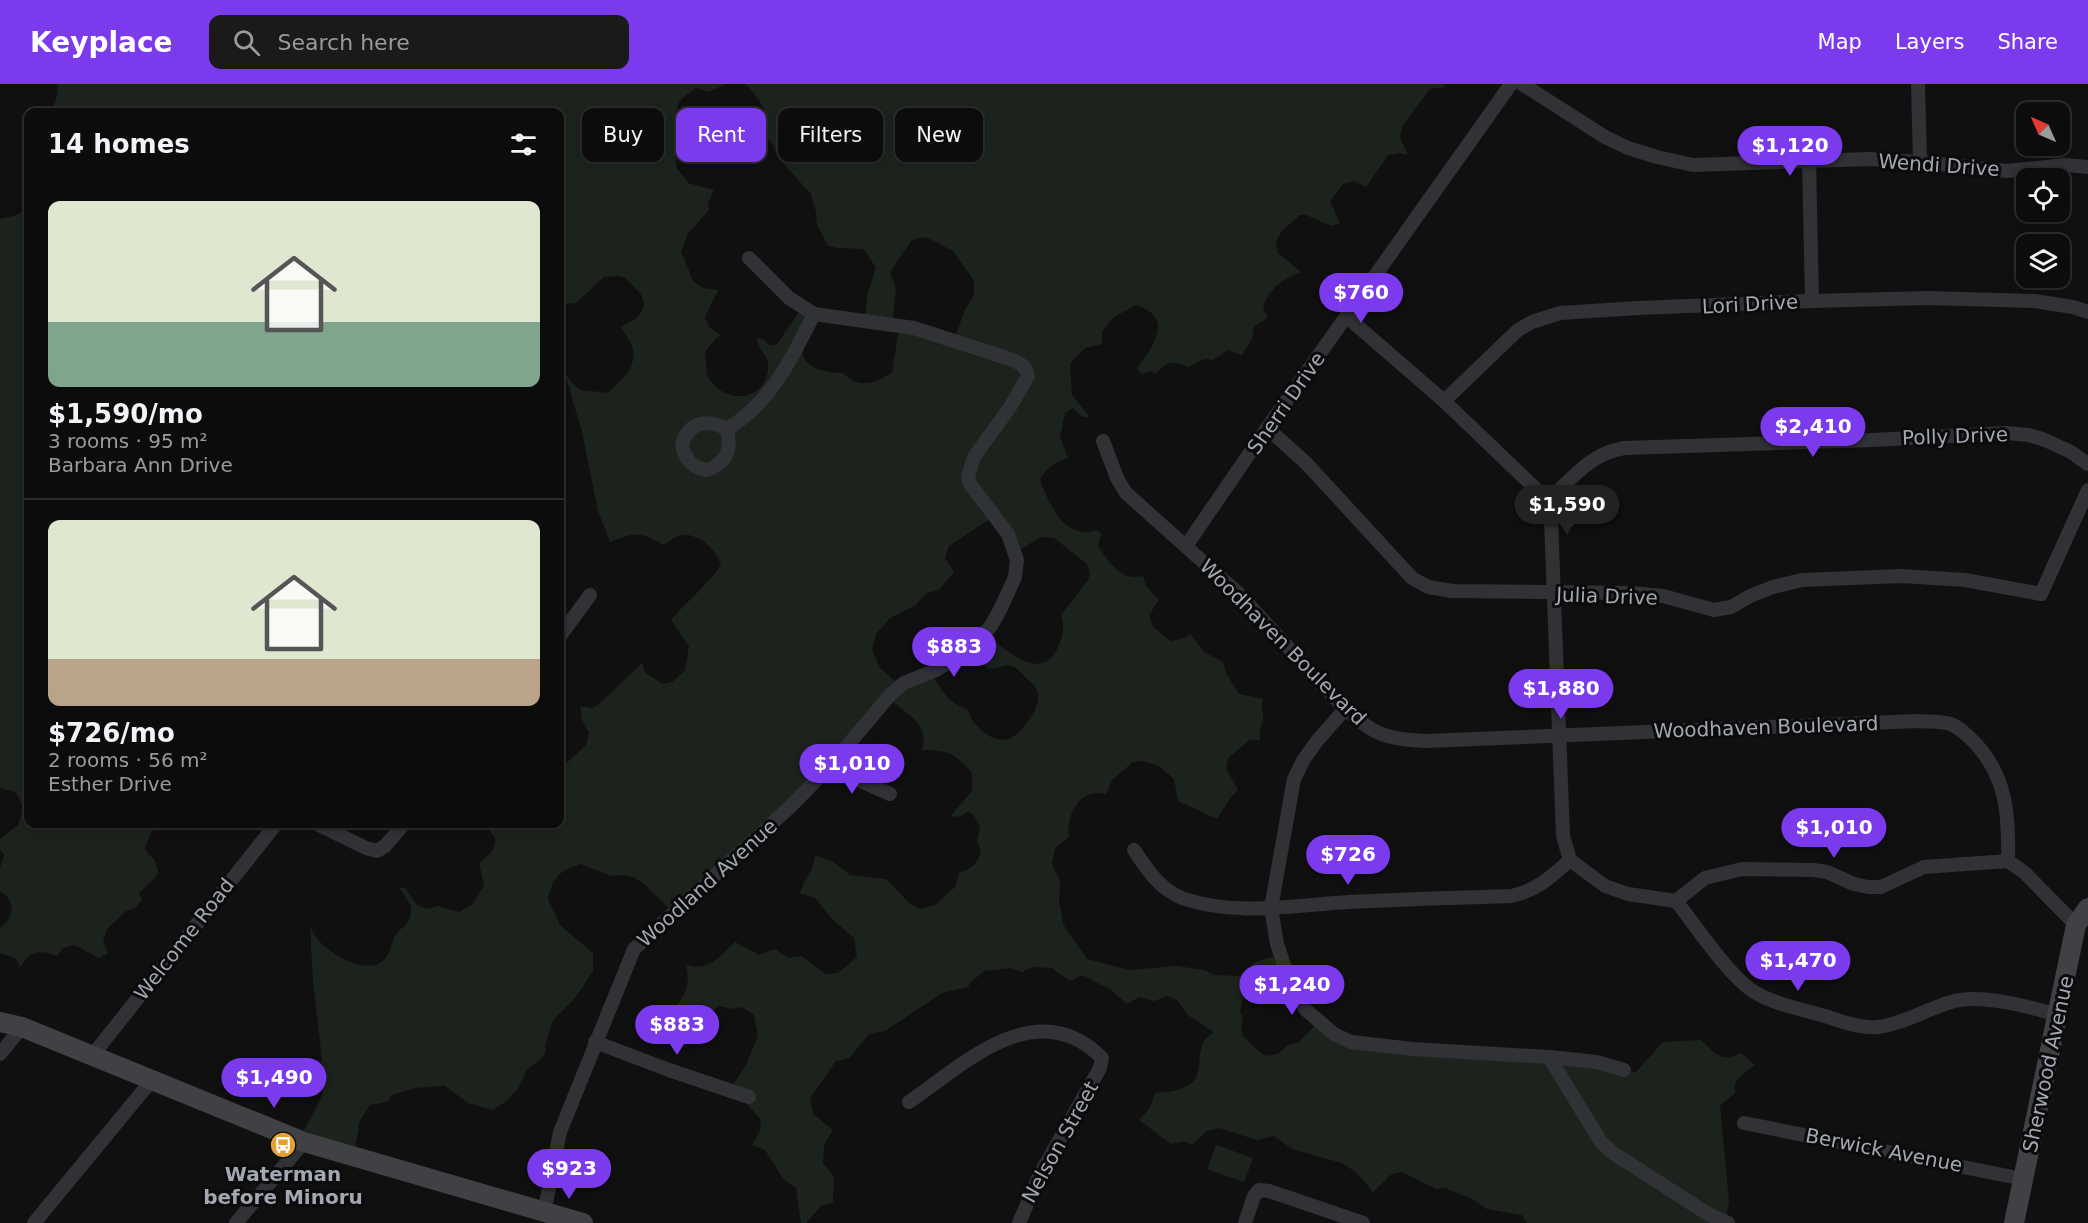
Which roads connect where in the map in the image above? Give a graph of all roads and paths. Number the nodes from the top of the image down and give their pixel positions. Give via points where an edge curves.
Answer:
1 (1511, 84) edge
2 (1522, 84) edge
3 (1918, 84) edge
4 (1809, 160) junction
5 (1920, 162) junction
6 (2088, 167) edge
7 (749, 258) dead end
8 (1812, 301) junction
9 (2088, 312) edge
10 (813, 314) junction
11 (1347, 317) junction
12 (1444, 401) junction
13 (1267, 428) junction
14 (727, 429) dead end
15 (1103, 441) dead end
16 (2088, 464) edge
17 (2088, 490) edge
18 (1547, 502) junction
19 (1186, 546) junction
20 (1554, 593) junction
21 (590, 596) dead end
22 (564, 631) edge
23 (1345, 709) junction
24 (1560, 736) junction
25 (831, 765) junction
26 (890, 794) dead end
27 (273, 828) edge
28 (324, 828) edge
29 (401, 828) edge
30 (1134, 850) dead end
31 (1570, 860) junction
32 (2008, 861) junction
33 (1676, 901) junction
34 (1271, 908) junction
35 (2088, 908) edge
36 (2076, 925) junction
37 (2058, 1015) junction
38 (0, 1022) edge
39 (22, 1028) junction
40 (595, 1042) junction
41 (0, 1054) edge
42 (92, 1056) junction
43 (1549, 1058) junction
44 (1624, 1070) dead end
45 (152, 1080) junction
46 (749, 1097) dead end
47 (909, 1102) dead end
48 (1744, 1123) dead end
49 (304, 1142) junction
50 (2023, 1179) junction
51 (544, 1213) junction
52 (34, 1223) edge
53 (236, 1223) edge
54 (583, 1223) edge
55 (1019, 1223) edge
56 (1245, 1223) edge
57 (1363, 1223) edge
58 (1728, 1223) edge
59 (2014, 1223) edge

1 - 11 street, Sherri Drive
2 - 4 street, Wendi Drive via 1605,137 1657,157 1693,165
3 - 5 street
4 - 5 street, Wendi Drive
4 - 8 street
5 - 6 street, Wendi Drive via 2007,171 2066,165
7 - 10 street, Woodland Avenue via 789,298
8 - 9 street, Lori Drive via 2035,301
8 - 12 street, Lori Drive via 1546,316 1518,330
10 - 14 street via 780,378
10 - 25 street, Woodland Avenue via 914,328 1013,360 1028,371 1010,406 974,457 968,476 1012,544 1017,569 1008,595 991,626 969,650 904,683
11 - 12 street
11 - 13 street, Sherri Drive
12 - 18 street
13 - 19 street, Sherri Drive
13 - 20 street, Julia Drive via 1306,463 1412,578 1428,587 1452,591
15 - 19 street, Woodhaven Boulevard via 1126,493
16 - 18 street, Polly Drive via 2045,440 2006,433 1624,448 1598,456
17 - 20 street, Julia Drive via 2041,594 1965,580 1902,576 1802,580 1714,610 1631,593
18 - 20 street
19 - 23 street, Woodhaven Boulevard via 1239,594
20 - 24 street
21 - 22 street
23 - 24 street, Woodhaven Boulevard via 1364,726 1397,739
23 - 34 street via 1317,741 1294,779
24 - 31 street via 1563,836
24 - 32 street, Woodhaven Boulevard via 1918,721 1950,724 1988,757 1999,782 2007,804
25 - 26 street
25 - 40 street, Woodland Avenue via 754,842 634,949
27 - 42 street, Welcome Road
28 - 29 street via 377,851
30 - 34 street via 1151,875 1180,897 1210,905
31 - 33 street via 1605,886 1628,894
31 - 34 street via 1527,893 1511,896
32 - 33 street via 1924,867 1881,887 1854,884 1813,870 1742,869 1705,878
32 - 36 street
33 - 37 street via 1742,984 1758,995 1796,1008 1875,1028 1954,1001 2024,1005
34 - 43 street via 1277,944 1290,983 1306,1010 1334,1034 1351,1042 1413,1049
35 - 36 main road, Sherwood Avenue
36 - 37 main road, Sherwood Avenue
37 - 50 main road, Sherwood Avenue
38 - 39 main road
39 - 41 street
39 - 42 main road
40 - 46 street
40 - 51 street, Woodland Avenue via 560,1132
42 - 45 main road
43 - 44 street via 1597,1062
43 - 58 street via 1601,1142 1708,1214
45 - 49 main road
45 - 52 street
47 - 55 street, Nelson Street via 992,1045 1014,1035 1032,1031 1074,1038 1102,1058
48 - 50 street, Berwick Avenue
49 - 51 main road
49 - 53 street
50 - 59 main road, Sherwood Avenue
51 - 54 main road
56 - 57 street via 1259,1190

